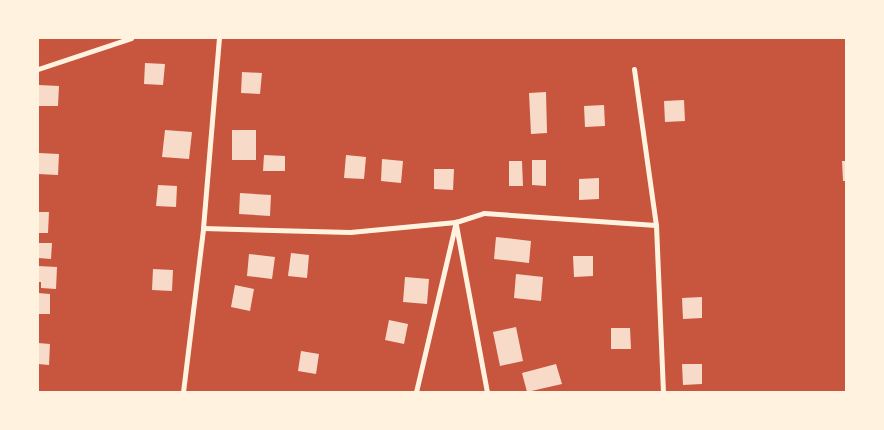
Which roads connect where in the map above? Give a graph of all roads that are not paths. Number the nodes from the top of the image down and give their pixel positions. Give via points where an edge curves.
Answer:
1 (131, 38) edge
2 (219, 38) edge
3 (38, 69) edge
4 (634, 69) dead end
5 (456, 222) junction
6 (656, 224) junction
7 (203, 228) junction
8 (183, 392) edge
9 (416, 392) edge
10 (487, 392) edge
11 (663, 392) edge

1 - 3 street
2 - 7 street
4 - 6 street
5 - 6 street via 484,213
5 - 7 street via 350,232
5 - 9 street
5 - 10 street
6 - 11 street
7 - 8 street

